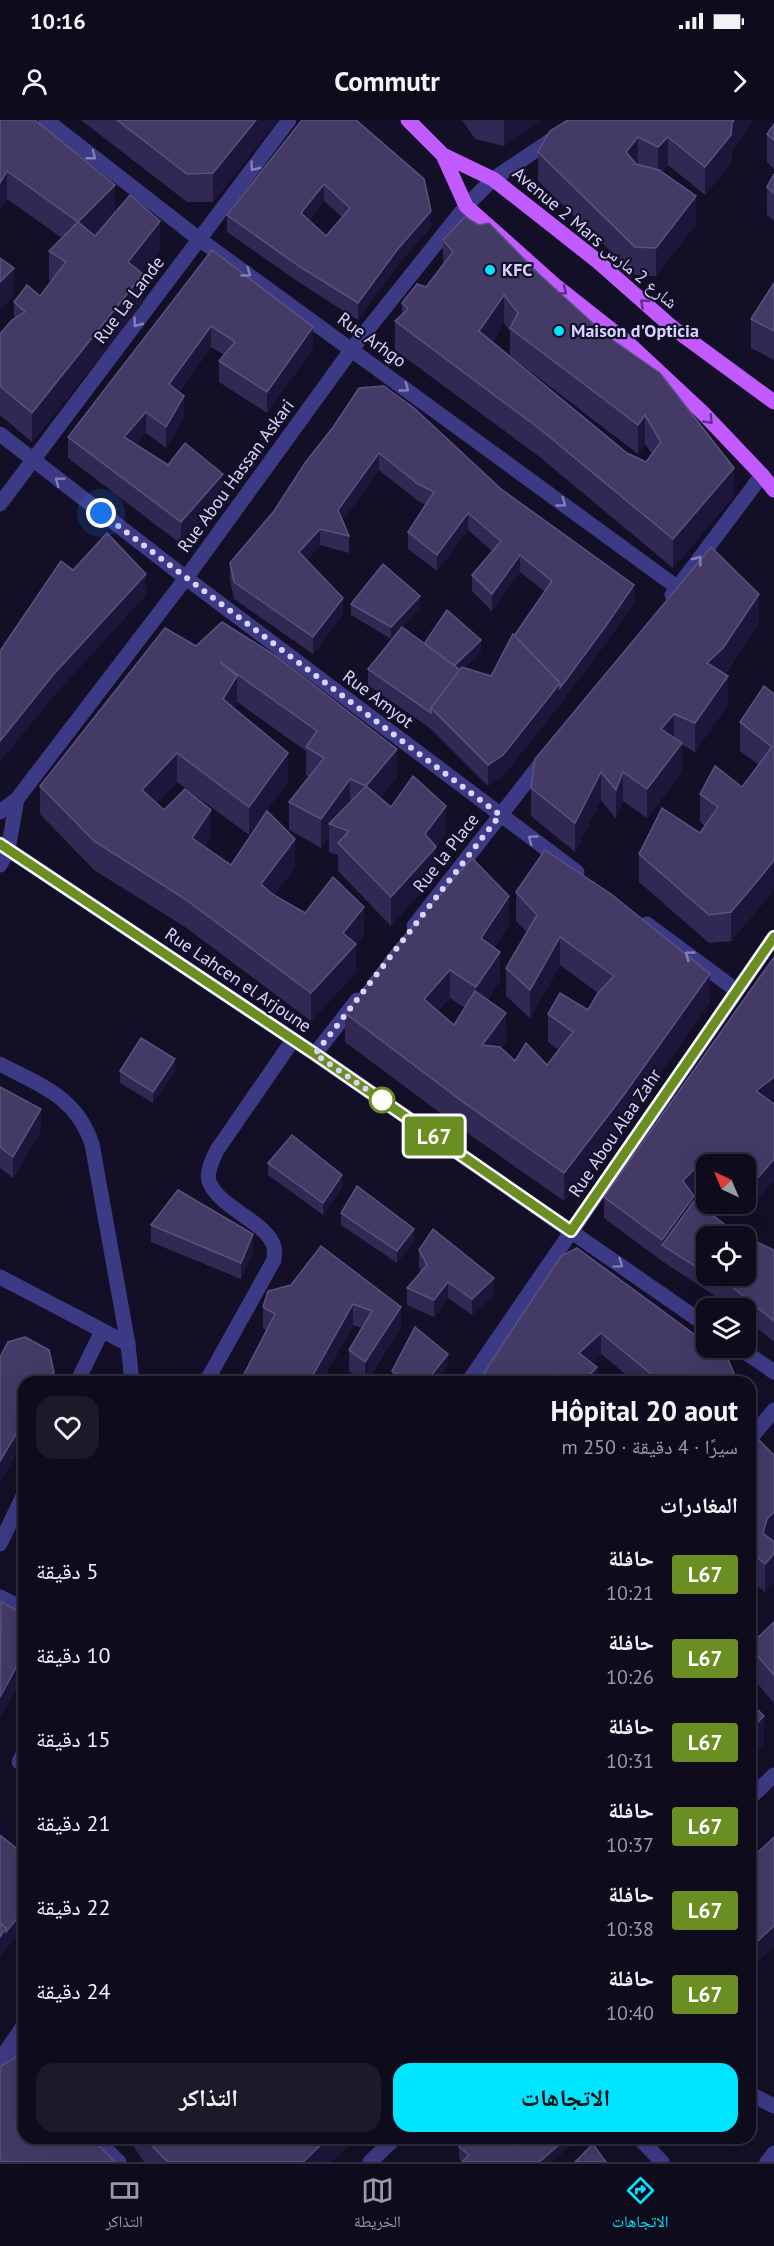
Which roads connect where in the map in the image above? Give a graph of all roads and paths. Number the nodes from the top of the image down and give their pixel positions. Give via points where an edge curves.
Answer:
1 (46, 120) edge
2 (289, 120) edge
3 (408, 120) edge
4 (581, 120) edge
5 (443, 155) junction
6 (493, 179) junction
7 (466, 207) junction
8 (199, 239) junction
9 (352, 349) junction
10 (774, 402) edge
11 (0, 434) edge
12 (32, 461) junction
13 (762, 475) junction
14 (774, 490) edge
15 (0, 504) edge
16 (186, 578) junction
17 (678, 588) junction
18 (663, 606) edge
19 (557, 742) edge
20 (17, 799) junction
21 (0, 812) edge
22 (500, 815) junction
23 (4, 847) edge
24 (0, 865) edge
25 (585, 878) edge
26 (632, 913) edge
27 (407, 935) edge
28 (774, 937) edge
29 (365, 990) edge
30 (736, 990) junction
31 (293, 1040) junction
32 (315, 1054) junction
33 (0, 1064) edge
34 (571, 1231) junction
35 (0, 1277) edge
36 (696, 1318) edge
37 (102, 1331) junction
38 (128, 1344) junction
39 (754, 1358) edge
40 (774, 1372) edge
41 (80, 1376) edge
42 (131, 1376) edge
43 (209, 1376) edge
44 (472, 1376) edge
45 (774, 1410) edge
46 (756, 1431) edge
47 (18, 1506) edge
48 (0, 1544) edge
49 (0, 1597) edge
50 (18, 1606) edge
51 (774, 1775) edge
52 (756, 1792) edge
53 (18, 2033) edge
54 (4, 2053) edge
55 (18, 2060) edge
56 (756, 2097) edge
57 (774, 2106) edge
58 (102, 2144) edge
59 (389, 2144) edge
60 (645, 2144) edge
61 (774, 2153) edge
62 (119, 2162) edge
63 (370, 2162) edge
64 (662, 2162) edge
65 (767, 2162) edge

1 -> 8 street, Rue Arhgo
2 -> 8 street, Rue La Lande
3 - 5 main road, Avenue 2 Mars شارع 2 مارس
4 - 6 street, Rue Abou Hassan Askari
5 - 6 main road, Avenue 2 Mars شارع 2 مارس
5 - 7 main road, Avenue 2 Mars شارع 2 مارس
6 - 7 street, Rue Abou Hassan Askari
10 -> 6 main road, Avenue 2 Mars شارع 2 مارس via 673,328 596,260
7 - 9 street, Rue Abou Hassan Askari
7 -> 13 main road, Avenue 2 Mars شارع 2 مارس via 628,343
8 -> 9 street, Rue Arhgo
8 -> 12 street, Rue La Lande
9 - 16 street, Rue Abou Hassan Askari
9 -> 17 street, Rue Arhgo
11 - 12 street, Rue Amyot
12 - 15 street, Rue La Lande
16 -> 12 street, Rue Amyot
13 - 14 main road, Avenue 2 Mars شارع 2 مارس
17 -> 13 street
16 - 20 street, Rue Abou Hassan Askari
16 - 22 street, Rue Amyot
17 - 18 street
19 - 22 street, Rue la Place
20 - 21 street, Rue Abou Hassan Askari
20 - 23 street, Rue Abou Hassan Askari
25 -> 22 street, Rue Amyot
22 - 27 street, Rue la Place
23 - 24 street, Rue Abou Hassan Askari
23 - 31 street, Rue Lahcen el Arjoune
30 -> 26 street
28 - 30 street, Rue Abou Alaa Zahr
29 - 32 street
30 - 34 street, Rue Abou Alaa Zahr
31 - 32 street, Rue Lahcen el Arjoune
31 - 43 street via 217,1150 209,1168 208,1180 220,1197 270,1237 275,1248 274,1260
32 - 34 street, Rue Lahcen el Arjoune
33 - 38 street via 64,1098 87,1129
34 -> 36 street, Rue Lahcen el Arjoune
34 - 44 street, Rue Abou Alaa Zahr
35 - 37 street
37 - 38 street
37 - 41 street
38 - 42 street
39 - 40 street
45 - 46 street
47 - 48 street
49 - 50 street
51 - 52 street
53 - 54 street
54 - 55 street
56 - 57 street
58 - 62 street
59 - 63 street
60 - 64 street
61 - 65 street

